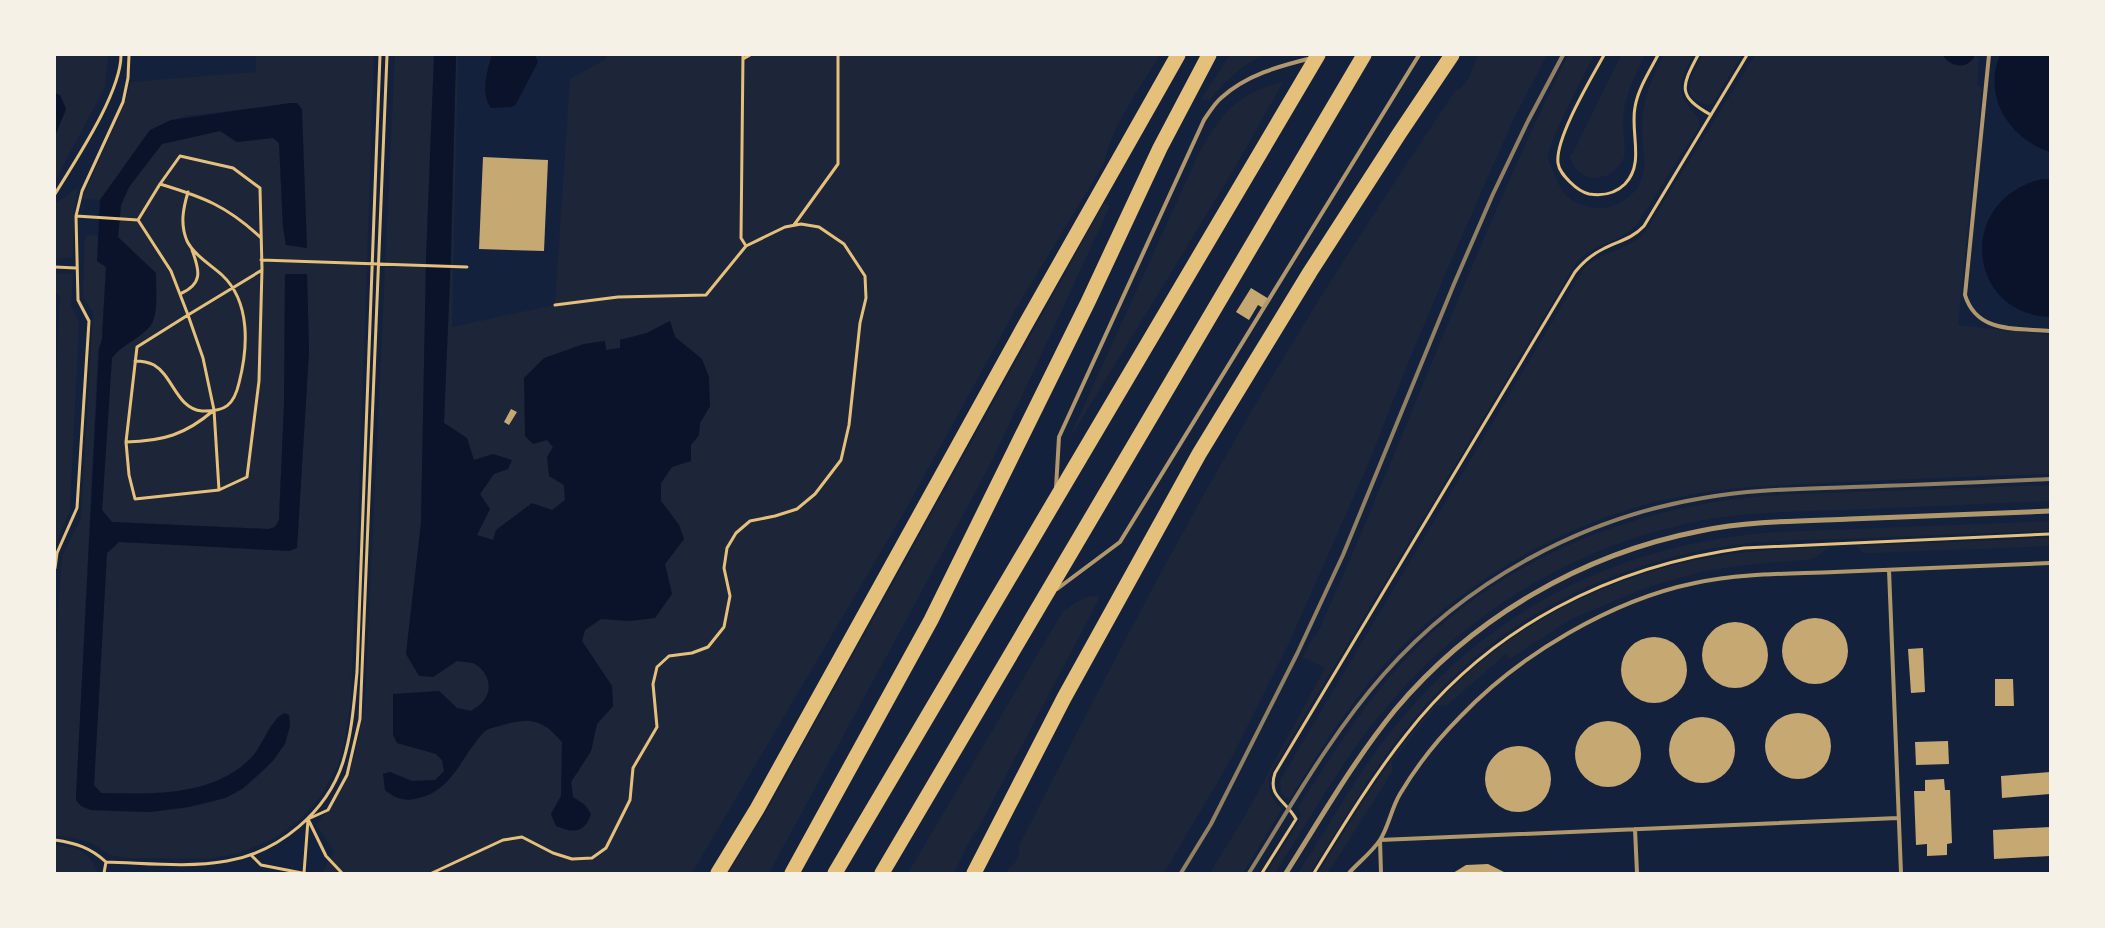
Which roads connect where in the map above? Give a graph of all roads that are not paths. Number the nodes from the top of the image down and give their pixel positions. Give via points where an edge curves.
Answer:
1 (1178, 55) edge
2 (1209, 55) edge
3 (1318, 55) edge
4 (1324, 55) edge
5 (1364, 55) edge
6 (1418, 55) edge
7 (1452, 55) edge
8 (1989, 55) edge
9 (2050, 331) edge
10 (1055, 502) junction
11 (2050, 511) edge
12 (2050, 563) edge
13 (1889, 570) junction
14 (1045, 597) junction
15 (1898, 818) junction
16 (1635, 829) junction
17 (1380, 840) junction
18 (987, 850) junction
19 (718, 873) edge
20 (792, 873) edge
21 (835, 873) edge
22 (882, 873) edge
23 (974, 873) edge
24 (979, 873) edge
25 (1286, 873) edge
26 (1349, 873) edge
27 (1381, 873) edge
28 (1636, 873) edge
29 (1901, 873) edge

1 - 19 highway via 757,809
2 - 20 highway via 1160,148 931,620
3 - 10 highway
4 - 10 lane via 1294,62 1240,83 1219,99 1204,120 1059,437
5 - 14 highway
6 - 14 lane via 1120,542
7 - 18 highway via 1310,272 1199,454 1064,698
8 - 9 lane via 1965,295 1969,308 1987,323
10 - 21 highway
11 - 25 street via 1733,526 1660,540 1581,569 1498,617 1425,678 1377,734
12 - 13 lane
13 - 15 lane
13 - 17 lane via 1748,576 1695,583 1655,594 1576,628 1498,683 1461,716 1399,795
14 - 22 highway
15 - 16 lane
15 - 29 lane
16 - 17 lane
16 - 28 lane
17 - 26 lane
17 - 27 lane
18 - 23 highway
18 - 24 highway

